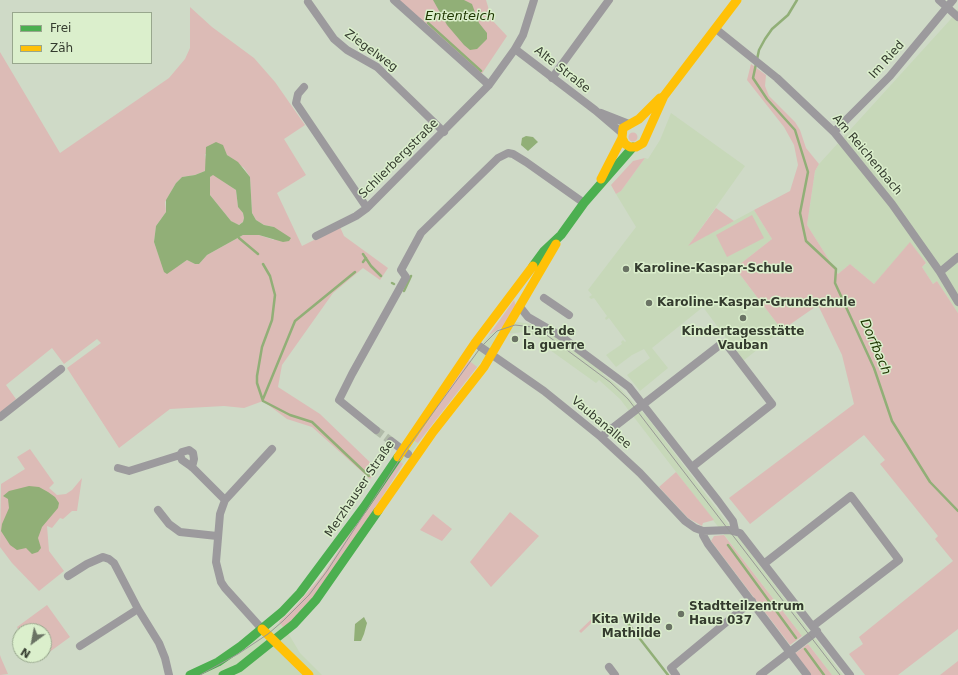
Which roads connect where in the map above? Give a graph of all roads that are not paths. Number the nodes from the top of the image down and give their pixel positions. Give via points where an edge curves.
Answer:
1 (394, 0) edge
2 (534, 0) edge
3 (609, 0) edge
4 (737, 0) edge
5 (939, 0) edge
6 (953, 0) edge
7 (308, 2) dead end
8 (948, 7) junction
9 (958, 17) edge
10 (716, 29) junction
11 (515, 49) junction
12 (552, 78) junction
13 (489, 85) junction
14 (304, 87) dead end
15 (664, 96) junction
16 (595, 110) junction
17 (631, 123) junction
18 (444, 132) junction
19 (834, 132) junction
20 (646, 133) junction
21 (622, 136) junction
22 (633, 147) junction
23 (602, 181) junction
24 (584, 203) junction
25 (367, 208) junction
26 (561, 235) junction
27 (316, 236) dead end
28 (958, 257) edge
29 (940, 272) junction
30 (519, 286) junction
31 (544, 298) dead end
32 (958, 302) edge
33 (520, 307) junction
34 (569, 315) dead end
35 (475, 343) junction
36 (492, 354) junction
37 (62, 369) dead end
38 (642, 405) junction
39 (0, 417) edge
40 (376, 430) tunnel mouth
41 (602, 437) junction
42 (391, 441) tunnel mouth
43 (424, 445) junction
44 (272, 449) dead end
45 (405, 451) junction
46 (180, 455) junction
47 (192, 467) junction
48 (692, 467) junction
49 (118, 468) dead end
50 (406, 473) junction
51 (225, 500) junction
52 (158, 510) dead end
53 (735, 530) junction
54 (703, 531) junction
55 (217, 536) junction
56 (765, 563) junction
57 (68, 576) dead end
58 (752, 601) junction
59 (138, 609) junction
60 (274, 618) junction
61 (262, 629) junction
62 (815, 629) junction
63 (273, 639) junction
64 (80, 646) dead end
65 (790, 652) junction
66 (609, 668) dead end
67 (169, 675) edge
68 (190, 675) edge
69 (223, 675) edge
70 (309, 675) edge
71 (615, 675) edge
72 (676, 675) edge
73 (760, 675) edge
74 (807, 675) edge
75 (850, 675) edge

1 - 13 street
2 - 11 street, Alte Straße via 523,35
3 - 12 street
4 - 10 main road
5 - 8 street
6 - 8 street, Im Ried
7 - 18 street, Ziegelweg via 334,39 361,60 377,67
8 - 9 street
8 - 19 street, Im Ried via 890,76
10 - 15 main road
10 - 19 street, Am Reichenbach via 777,78
11 - 12 street, Alte Straße
11 - 13 street, Alte Straße
12 - 16 street, Alte Straße
13 - 18 street, Schlierbergstraße
14 - 25 street via 298,94 296,103
15 - 17 main road
15 - 20 main road
16 - 17 street, Alte Straße
16 - 21 street, Alte Straße
17 - 20 main road via 642,126
17 - 21 main road via 623,128
18 - 25 street, Schlierbergstraße
19 - 29 street, Am Reichenbach via 892,204
20 - 22 main road via 643,143
21 - 22 main road via 625,144
21 - 23 main road
22 - 23 main road
23 - 24 main road, Merzhauser Straße
24 - 26 main road, Merzhauser Straße
24 - 40 street via 513,154 502,155 421,233 401,270 406,277 340,400
25 - 27 street, Schlierbergstraße
26 - 30 main road, Merzhauser Straße via 544,251
26 - 33 main road, Merzhauser Straße
28 - 29 street
29 - 32 street, Am Reichenbach
30 - 33 main road via 517,297
30 - 35 main road, Merzhauser Straße
31 - 34 street
33 - 36 main road, Merzhauser Straße
33 - 38 street via 528,317 559,335 629,387
35 - 36 street, Vaubanallee
35 - 45 main road, Merzhauser Straße
36 - 41 street, Vaubanallee
36 - 43 main road, Merzhauser Straße
37 - 39 street
38 - 41 street
38 - 48 street
38 - 48 street via 721,344 727,345 772,404
41 - 54 street, Vaubanallee via 685,521
42 - 45 street
43 - 45 main road
43 - 50 main road, Merzhauser Straße
44 - 51 street
45 - 50 main road
45 - 60 main road, Merzhauser Straße via 310,582
46 - 47 street via 182,460
46 - 47 street via 189,450 193,452
46 - 49 street via 167,457 130,471
47 - 51 street
48 - 53 street via 733,521
50 - 63 main road, Merzhauser Straße via 316,600
51 - 55 street
52 - 55 street via 169,524 180,532
53 - 54 street
53 - 56 street via 746,539
54 - 58 street via 708,544
55 - 61 street via 216,562 221,582
56 - 62 street
56 - 62 street via 851,496 899,560
57 - 59 street via 87,564 103,557 109,558
58 - 65 street
58 - 72 street via 671,668
59 - 64 street
59 - 67 street via 159,643
60 - 61 main road, Merzhauser Straße
60 - 63 main road
61 - 63 main road
61 - 68 main road, Merzhauser Straße via 218,662
62 - 65 street
62 - 75 street
63 - 69 main road, Merzhauser Straße via 239,668
63 - 70 main road
65 - 73 street
65 - 74 street
66 - 71 street

